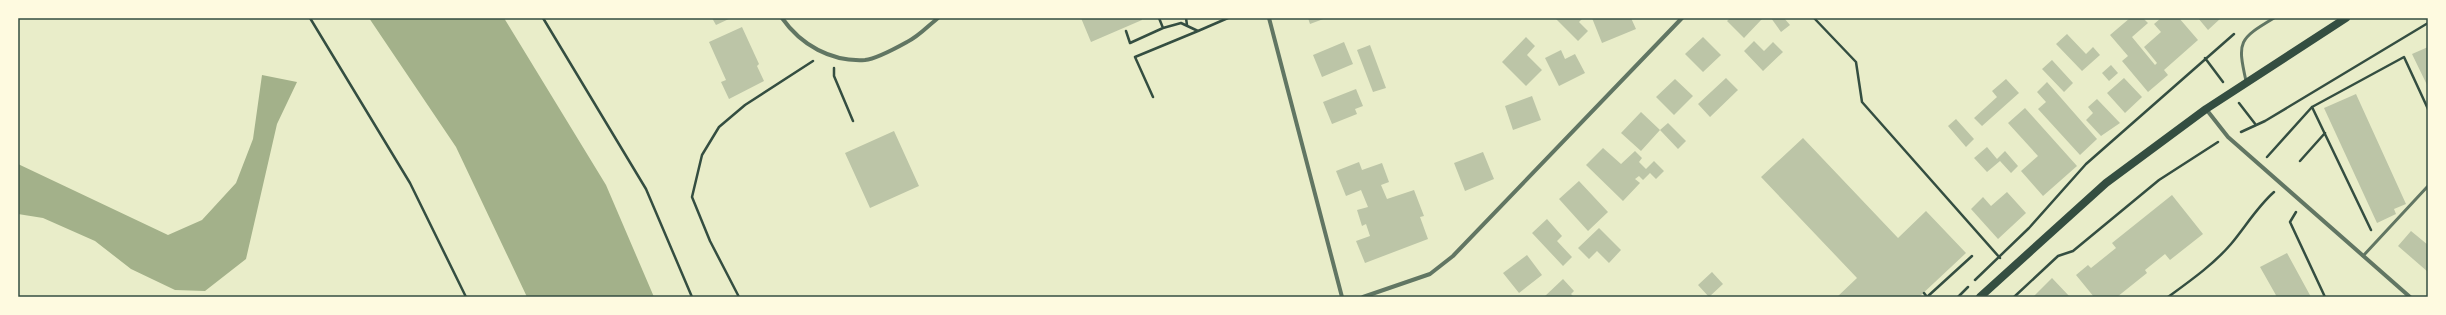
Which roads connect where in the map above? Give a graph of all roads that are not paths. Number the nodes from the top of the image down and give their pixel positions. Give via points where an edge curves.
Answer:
1 (782, 18) edge
2 (938, 18) edge
3 (1269, 18) edge
4 (1682, 18) edge
5 (2274, 18) edge
6 (2346, 18) edge
7 (2247, 83) junction
8 (2206, 109) junction
9 (2428, 186) edge
10 (2363, 256) junction
11 (1342, 297) edge
12 (1364, 297) edge
13 (1980, 297) edge
14 (2410, 297) edge

1 - 2 street via 792,32 824,54 835,58 866,60 908,42
3 - 11 street
4 - 12 street via 1453,256 1430,274
5 - 7 lane via 2250,32 2242,43 2240,56
6 - 7 main road
7 - 8 main road
8 - 10 street via 2228,137
8 - 13 main road via 2106,183
9 - 10 lane
10 - 14 street

